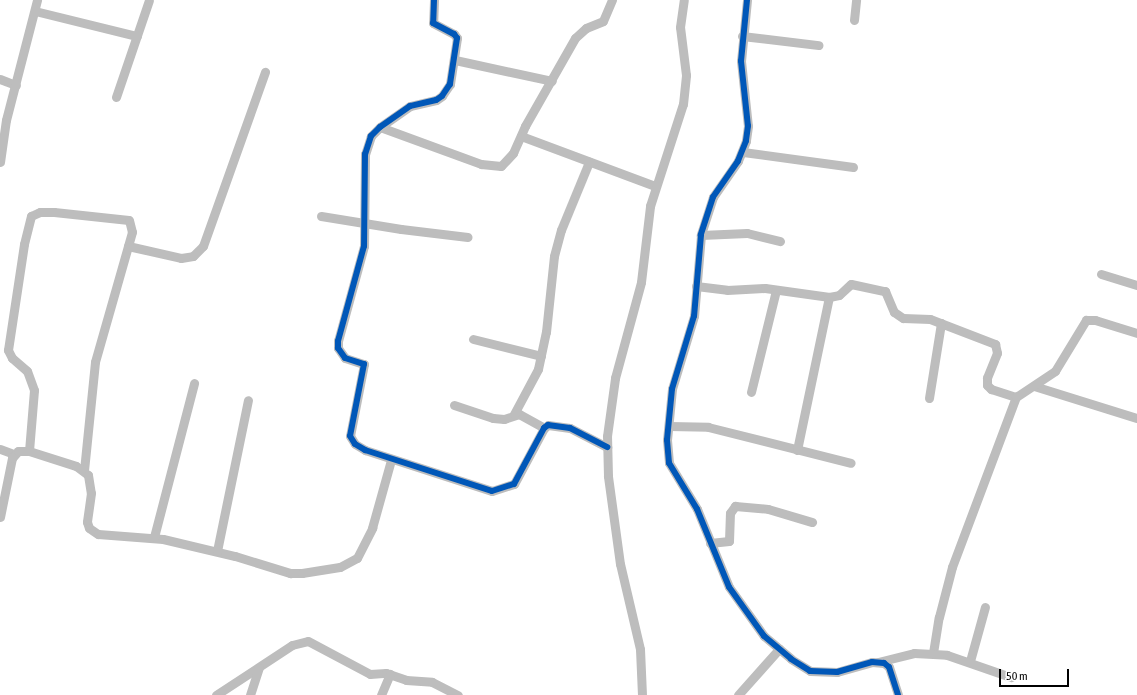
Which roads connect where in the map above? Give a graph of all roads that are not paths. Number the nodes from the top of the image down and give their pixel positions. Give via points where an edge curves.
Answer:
1 (37, 0) edge
2 (149, 0) edge
3 (434, 0) edge
4 (612, 0) edge
5 (684, 0) edge
6 (747, 0) edge
7 (856, 0) edge
8 (35, 11) junction
9 (854, 20) dead end
10 (137, 36) junction
11 (742, 36) junction
12 (818, 45) dead end
13 (455, 60) junction
14 (265, 72) dead end
15 (0, 79) edge
16 (552, 81) junction
17 (16, 85) junction
18 (116, 97) dead end
19 (380, 127) junction
20 (520, 136) junction
21 (743, 152) junction
22 (0, 162) edge
23 (589, 162) junction
24 (853, 167) dead end
25 (655, 186) junction
26 (321, 216) dead end
27 (366, 224) junction
28 (701, 235) junction
29 (468, 237) dead end
30 (780, 241) dead end
31 (128, 246) junction
32 (1100, 274) dead end
33 (1137, 285) edge
34 (696, 286) junction
35 (776, 290) junction
36 (829, 297) junction
37 (940, 323) junction
38 (1137, 333) edge
39 (473, 339) dead end
40 (541, 356) junction
41 (194, 383) dead end
42 (1034, 386) junction
43 (751, 392) dead end
44 (1016, 397) junction
45 (929, 398) dead end
46 (248, 400) dead end
47 (454, 405) dead end
48 (514, 414) junction
49 (1137, 418) edge
50 (669, 426) junction
51 (544, 428) junction
52 (607, 447) junction
53 (0, 449) edge
54 (797, 450) junction
55 (29, 451) junction
56 (14, 454) junction
57 (391, 460) junction
58 (851, 463) dead end
59 (84, 470) junction
60 (0, 517) edge
61 (812, 522) dead end
62 (154, 537) junction
63 (710, 543) junction
64 (217, 551) junction
65 (985, 607) dead end
66 (779, 649) junction
67 (933, 653) junction
68 (970, 661) junction
69 (878, 662) junction
70 (259, 668) junction
71 (390, 674) junction
72 (1011, 677) dead end
73 (216, 695) edge
74 (250, 695) edge
75 (381, 695) edge
76 (458, 695) edge
77 (642, 695) edge
78 (738, 695) edge
79 (898, 695) edge

1 - 8 street
2 - 10 street
3 - 13 street via 433,23 457,38
4 - 16 street via 603,21 586,28 575,38
5 - 25 street via 680,27 686,88
6 - 11 street
7 - 9 street
8 - 10 street
8 - 17 street
10 - 18 street
11 - 12 street
11 - 21 street via 743,89 748,126
13 - 16 street
13 - 19 street via 450,84 442,96 410,106
14 - 31 street via 203,246 193,256 181,258
15 - 17 street
16 - 20 street
17 - 22 street via 6,120
19 - 20 street via 481,164 495,166 507,162
19 - 27 street via 371,136 365,154
20 - 23 street
21 - 24 street
21 - 28 street via 713,197
23 - 25 street
23 - 40 street via 561,230 554,256
25 - 52 street via 646,225 641,282 615,378
26 - 27 street
27 - 29 street
27 - 57 street via 363,256 348,300 338,348 345,358 364,364 350,436 355,444 365,450
28 - 30 street via 747,233
28 - 34 street
31 - 55 street via 132,228 129,220 54,212 40,212 32,216 24,244 8,350 12,358 27,371 34,390
31 - 59 street via 95,362
32 - 33 street
34 - 35 street via 727,290
34 - 50 street via 694,316 676,370
35 - 36 street
35 - 43 street
36 - 37 street via 838,295 851,284 863,286 888,293 894,312 903,318 925,318
36 - 54 street
37 - 44 street via 996,344 997,353 987,384 991,388
37 - 45 street
38 - 42 street via 1095,320 1086,320 1055,371
39 - 40 street
40 - 48 street via 530,386
41 - 62 street
42 - 44 street
42 - 49 street
44 - 67 street via 952,567
46 - 64 street
47 - 48 street via 493,418 504,418
48 - 51 street via 524,416
50 - 54 street via 708,427
50 - 63 street via 669,463 697,509
51 - 52 street via 555,424 562,425
51 - 57 street via 514,484 492,491
52 - 77 street via 620,564 640,649
53 - 56 street
54 - 58 street
55 - 56 street
55 - 59 street
56 - 60 street
57 - 64 street via 367,542 357,558 348,564 290,573
59 - 62 street via 91,482 87,522 89,528 98,534
61 - 63 street via 772,510 736,506 731,510 729,541
62 - 64 street
63 - 66 street via 718,565 738,603 764,636
65 - 68 street
66 - 69 street via 810,672 823,674
66 - 78 street
67 - 68 street
67 - 69 street via 914,653
68 - 72 street
69 - 79 street via 889,667
70 - 71 street via 292,645 308,641 370,674
70 - 73 street
70 - 74 street
71 - 75 street
71 - 76 street via 406,680 432,682

